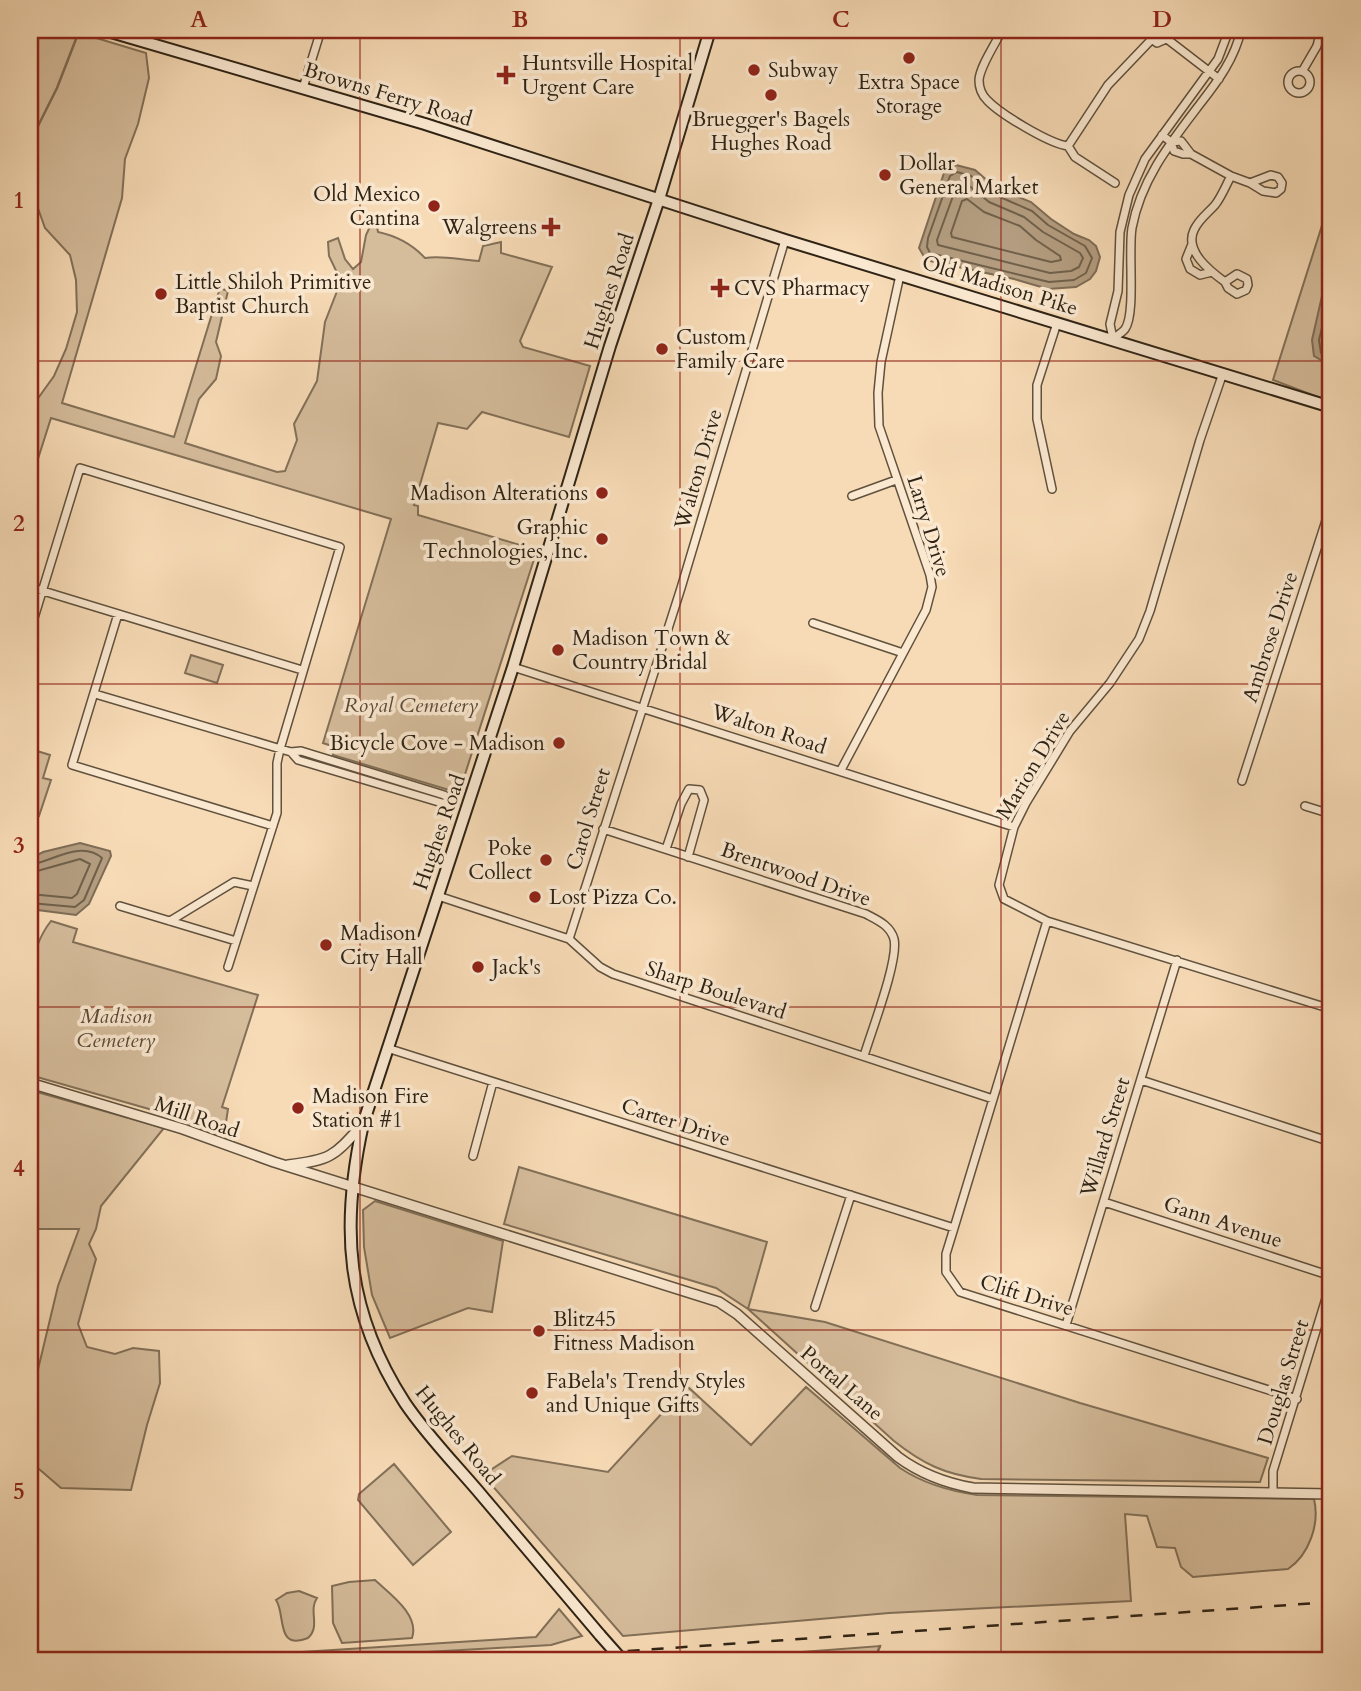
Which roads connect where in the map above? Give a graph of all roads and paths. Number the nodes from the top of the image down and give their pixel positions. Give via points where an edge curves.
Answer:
1 (104, 30) edge
2 (321, 30) edge
3 (710, 30) edge
4 (1002, 30) edge
5 (1149, 30) edge
6 (1169, 30) edge
7 (1230, 30) edge
8 (1241, 30) edge
9 (1321, 30) edge
10 (1167, 39) junction
11 (1151, 40) junction
12 (1303, 70) dead end
13 (1209, 72) junction
14 (1219, 79) junction
15 (303, 88) junction
16 (1163, 135) junction
17 (1171, 142) junction
18 (1068, 146) junction
19 (1231, 176) junction
20 (1115, 183) dead end
21 (1250, 183) dead end
22 (659, 199) junction
23 (785, 240) junction
24 (1192, 244) junction
25 (1212, 272) junction
26 (900, 275) junction
27 (1224, 282) dead end
28 (1057, 323) junction
29 (1113, 339) junction
30 (1223, 373) junction
31 (1331, 407) edge
32 (896, 480) junction
33 (1052, 489) dead end
34 (852, 496) dead end
35 (1331, 505) edge
36 (30, 587) edge
37 (42, 591) junction
38 (118, 614) junction
39 (813, 623) dead end
40 (30, 631) edge
41 (903, 653) junction
42 (513, 667) junction
43 (302, 670) junction
44 (95, 694) junction
45 (641, 708) junction
46 (279, 749) junction
47 (291, 752) junction
48 (356, 768) junction
49 (841, 771) junction
50 (353, 776) junction
51 (1242, 781) dead end
52 (456, 802) junction
53 (469, 806) junction
54 (1306, 806) dead end
55 (1331, 814) edge
56 (272, 826) junction
57 (1014, 827) junction
58 (603, 829) junction
59 (666, 849) junction
60 (688, 856) junction
61 (253, 886) junction
62 (438, 896) junction
63 (120, 906) dead end
64 (1047, 920) junction
65 (170, 921) junction
66 (569, 939) junction
67 (236, 941) junction
68 (1177, 960) junction
69 (228, 967) dead end
70 (1331, 1009) edge
71 (387, 1048) junction
72 (864, 1055) junction
73 (1141, 1080) junction
74 (492, 1082) junction
75 (30, 1083) edge
76 (993, 1099) junction
77 (363, 1124) junction
78 (1331, 1142) edge
79 (473, 1156) dead end
80 (284, 1166) junction
81 (351, 1187) junction
82 (851, 1195) junction
83 (1104, 1202) junction
84 (954, 1228) junction
85 (1331, 1276) edge
86 (1331, 1282) edge
87 (815, 1307) dead end
88 (1066, 1325) junction
89 (1297, 1399) junction
90 (1273, 1493) junction
91 (1331, 1494) edge
92 (623, 1661) edge

1 - 15 main road, Browns Ferry Road
2 - 15 street
3 - 22 main road, Hughes Road
4 - 18 street via 979,79 986,99 1056,145
5 - 11 street
6 - 10 street
7 - 13 street
8 - 14 street
9 - 12 street
10 - 11 street via 1161,43
10 - 13 street
11 - 18 street via 1108,85
13 - 14 street
13 - 16 street
14 - 17 street
15 - 22 main road, Browns Ferry Road
16 - 17 street
16 - 29 street via 1141,167 1124,211 1118,244 1118,291 1110,324
17 - 19 street via 1174,151 1191,154
17 - 29 street via 1136,211 1130,242 1128,322
18 - 20 street via 1074,157
19 - 21 street
19 - 24 street via 1201,218
22 - 23 main road, Old Madison Pike
22 - 42 main road, Hughes Road
23 - 26 main road, Old Madison Pike
23 - 45 street, Walton Drive
24 - 25 street
24 - 25 street via 1186,259 1190,269 1200,275
25 - 27 street
26 - 28 main road, Old Madison Pike
26 - 32 street, Larry Drive via 878,393 879,425
28 - 29 main road, Old Madison Pike
28 - 33 street via 1037,385 1037,419
29 - 30 main road, Old Madison Pike
30 - 31 main road, Old Madison Pike
30 - 57 street, Marion Drive via 1139,639 1070,732
32 - 34 street
32 - 41 street, Larry Drive via 932,587 926,610
35 - 51 street, Ambrose Drive
36 - 37 street
37 - 38 street
37 - 40 street
37 - 43 street via 80,468 327,543 340,547
38 - 43 street
38 - 44 street
39 - 41 street
41 - 49 street, Larry Drive
42 - 45 street, Walton Road
42 - 53 main road, Hughes Road
43 - 46 street
44 - 46 street
44 - 56 street via 72,765
45 - 49 street, Walton Road
45 - 58 street, Carol Street
46 - 47 street
46 - 56 street via 277,813
47 - 48 street
47 - 50 street via 298,760
48 - 50 street
48 - 52 street via 444,794
49 - 57 street, Walton Road
50 - 52 street via 442,803
52 - 53 street
53 - 62 main road, Hughes Road
54 - 55 street
56 - 61 street
57 - 64 street, Marion Drive via 1001,892 1004,899
58 - 59 street, Brentwood Drive
58 - 66 street, Carol Street
59 - 60 street, Brentwood Drive
59 - 60 street via 688,789 700,790 704,800
60 - 72 street, Brentwood Drive via 866,914 885,925 894,939 894,958
61 - 65 street via 234,882
61 - 67 street
62 - 66 street, Sharp Boulevard
62 - 71 main road, Hughes Road
63 - 65 street
64 - 68 street, Marion Drive
64 - 76 street, Clift Drive
65 - 67 street
66 - 72 street, Sharp Boulevard via 613,974
67 - 69 street
68 - 70 street, Marion Drive
68 - 73 street, Willard Street
71 - 74 street, Carter Drive
71 - 77 main road, Hughes Road
72 - 76 street, Sharp Boulevard
73 - 78 street
73 - 83 street, Willard Street
74 - 79 street
74 - 82 street, Carter Drive
75 - 80 street, Mill Road via 183,1129
76 - 84 street, Clift Drive
77 - 80 street via 322,1161
77 - 81 main road, Hughes Road
80 - 81 street, Mill Road
81 - 90 street, Portal Lane via 719,1302 898,1457 945,1482 973,1488
81 - 92 main road, Hughes Road, bridge via 349,1230 355,1281 371,1340 392,1381 427,1433
82 - 84 street, Carter Drive
82 - 87 street
83 - 85 street, Gann Avenue
83 - 88 street, Willard Street
84 - 88 street, Clift Drive via 946,1272 960,1292
86 - 89 street, Douglas Street
88 - 89 street, Clift Drive
89 - 90 street, Douglas Street via 1273,1471
90 - 91 street, Portal Lane

